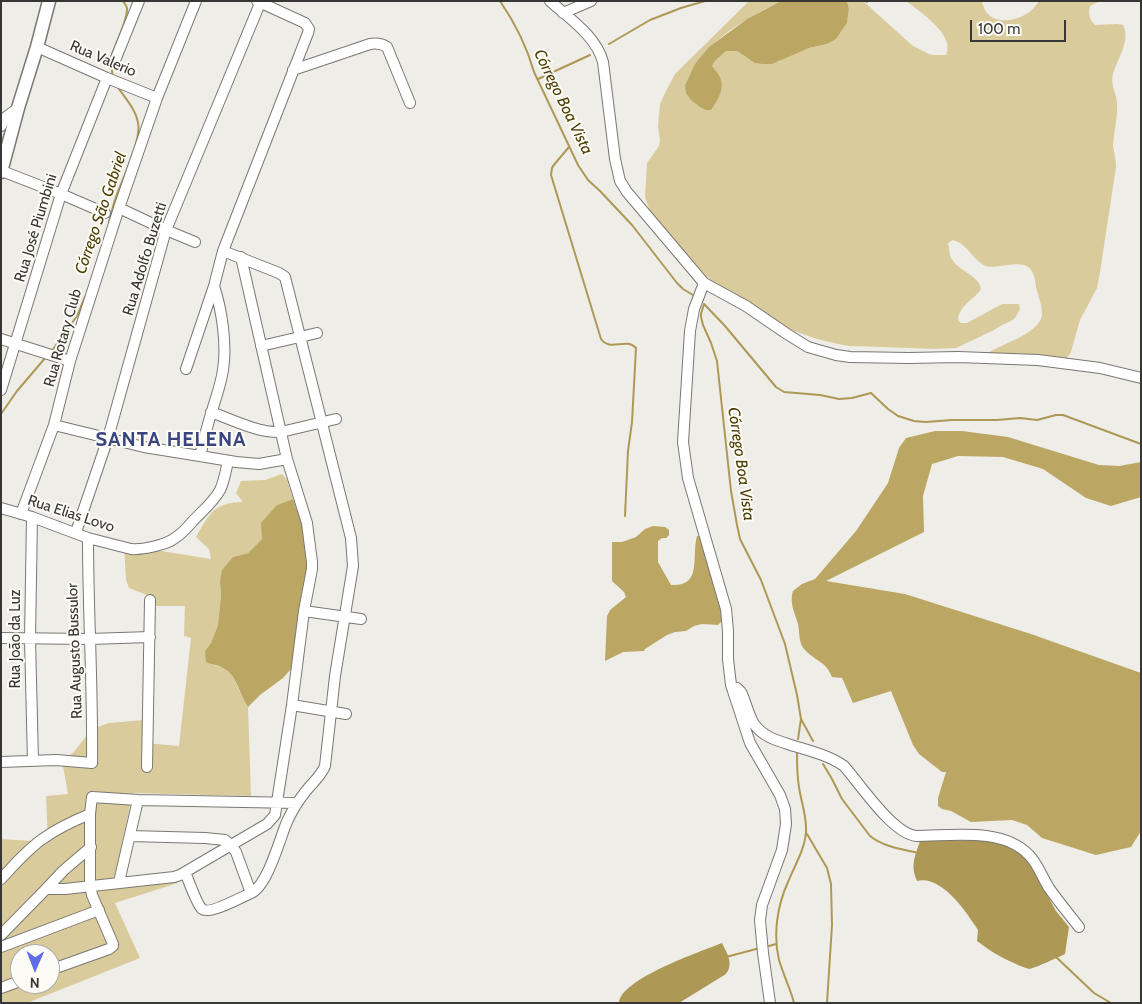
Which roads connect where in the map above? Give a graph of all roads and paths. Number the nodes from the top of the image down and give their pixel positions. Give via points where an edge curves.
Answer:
1 (49, 1) edge
2 (139, 1) edge
3 (196, 1) edge
4 (550, 1) edge
5 (591, 1) edge
6 (260, 2) edge
7 (564, 13) junction
8 (37, 47) junction
9 (114, 63) dead end
10 (293, 70) junction
11 (111, 79) junction
12 (157, 98) junction
13 (410, 103) dead end
14 (18, 108) junction
15 (1, 126) edge
16 (1, 172) edge
17 (61, 194) junction
18 (119, 208) junction
19 (105, 213) dead end
20 (166, 230) junction
21 (195, 242) dead end
22 (223, 251) junction
23 (240, 257) junction
24 (704, 283) junction
25 (214, 286) junction
26 (317, 333) dead end
27 (299, 337) junction
28 (1, 338) edge
29 (16, 343) junction
30 (261, 346) junction
31 (70, 361) junction
32 (186, 369) dead end
33 (1141, 378) edge
34 (1, 390) edge
35 (211, 412) junction
36 (336, 419) dead end
37 (321, 423) junction
38 (54, 425) junction
39 (281, 432) junction
40 (108, 438) junction
41 (200, 456) junction
42 (287, 459) junction
43 (228, 461) junction
44 (1, 508) edge
45 (21, 514) junction
46 (32, 517) junction
47 (76, 532) junction
48 (88, 538) junction
49 (150, 600) dead end
50 (304, 611) junction
51 (345, 617) junction
52 (361, 619) dead end
53 (150, 637) junction
54 (1, 638) edge
55 (30, 638) junction
56 (90, 639) junction
57 (732, 688) junction
58 (292, 705) junction
59 (331, 712) junction
60 (346, 714) dead end
61 (34, 761) junction
62 (1, 762) edge
63 (147, 767) dead end
64 (138, 800) junction
65 (278, 802) junction
66 (297, 803) junction
67 (90, 814) junction
68 (275, 814) junction
69 (289, 817) junction
70 (130, 836) junction
71 (231, 845) junction
72 (91, 848) junction
73 (185, 872) junction
74 (1, 879) edge
75 (119, 882) junction
76 (90, 886) junction
77 (46, 889) junction
78 (251, 893) junction
79 (99, 910) junction
80 (1079, 927) dead end
81 (1, 935) edge
82 (1, 947) edge
83 (60, 966) edge
84 (770, 1003) edge

1 - 8 main road
2 - 9 street
3 - 12 street, Rua Rotary Club
4 - 7 street
5 - 7 street
6 - 10 street via 305,23 309,29
6 - 20 street, Rua Adolfo Buzetti
7 - 24 street via 597,47 603,62 613,152 620,181
8 - 11 street, Rua Valerio
8 - 14 main road
10 - 13 street via 377,43 386,47
10 - 22 street
11 - 12 street, Rua Valerio
11 - 17 street, Rua José Piumbini
12 - 18 street, Rua Rotary Club
14 - 15 street via 6,117
14 - 16 main road
16 - 17 street
17 - 19 street
17 - 29 street, Rua José Piumbini
18 - 20 street
18 - 31 street, Rua Rotary Club
20 - 21 street
20 - 40 street, Rua Adolfo Buzetti
22 - 23 street
22 - 25 street
23 - 27 street via 284,277
23 - 30 street
24 - 33 street via 808,347 836,355 1038,360 1100,368
24 - 57 street via 690,331 683,442 688,478 726,609
25 - 32 street
25 - 35 street via 223,329 224,368
26 - 27 street
27 - 30 street
27 - 37 street
28 - 29 street
29 - 31 street
29 - 34 street, Rua José Piumbini
30 - 39 street
31 - 38 street, Rua Rotary Club
35 - 39 street via 263,431
35 - 41 street
36 - 37 street
37 - 39 street
37 - 51 street via 353,551
38 - 40 street
38 - 45 street, Rua Rotary Club
39 - 42 street
40 - 41 street via 144,448
40 - 47 street, Rua Adolfo Buzetti
41 - 43 street
42 - 43 street via 259,464
42 - 50 street via 307,523 310,544 312,569
43 - 48 street, Rua Elias Lovo via 219,491 175,539 131,549
44 - 45 street, Rua Elias Lovo
45 - 46 street, Rua Elias Lovo
46 - 47 street, Rua Elias Lovo
46 - 55 street, Rua João da Luz
47 - 48 street, Rua Elias Lovo
48 - 56 street, Rua Augusto Bussulor
49 - 53 street
50 - 51 street
50 - 58 street
51 - 52 street
51 - 59 street
53 - 56 street
53 - 63 street
54 - 55 street
55 - 56 street
55 - 61 street, Rua João da Luz
56 - 61 street, Rua Augusto Bussulor via 92,764
57 - 80 street via 741,692 759,730 779,742 838,761 905,833 916,836 987,836 1021,848 1030,855 1048,887
57 - 84 street via 750,743 785,809 782,850 762,905 760,920
58 - 59 street
58 - 65 street
59 - 60 street
59 - 66 street via 326,766
61 - 62 street
64 - 65 street
64 - 67 street via 92,797
64 - 70 street
65 - 66 street
65 - 68 street
66 - 69 street
67 - 72 street
67 - 74 street via 42,840
68 - 69 street
68 - 71 street via 268,824
69 - 78 street via 266,876
70 - 71 street via 220,839
70 - 75 street
71 - 73 street
71 - 78 street
72 - 76 street
72 - 77 street
73 - 75 street via 174,877
73 - 78 street via 204,910 218,908
75 - 76 street
76 - 77 street
76 - 79 street
77 - 81 street
79 - 82 street
79 - 83 street via 113,946

